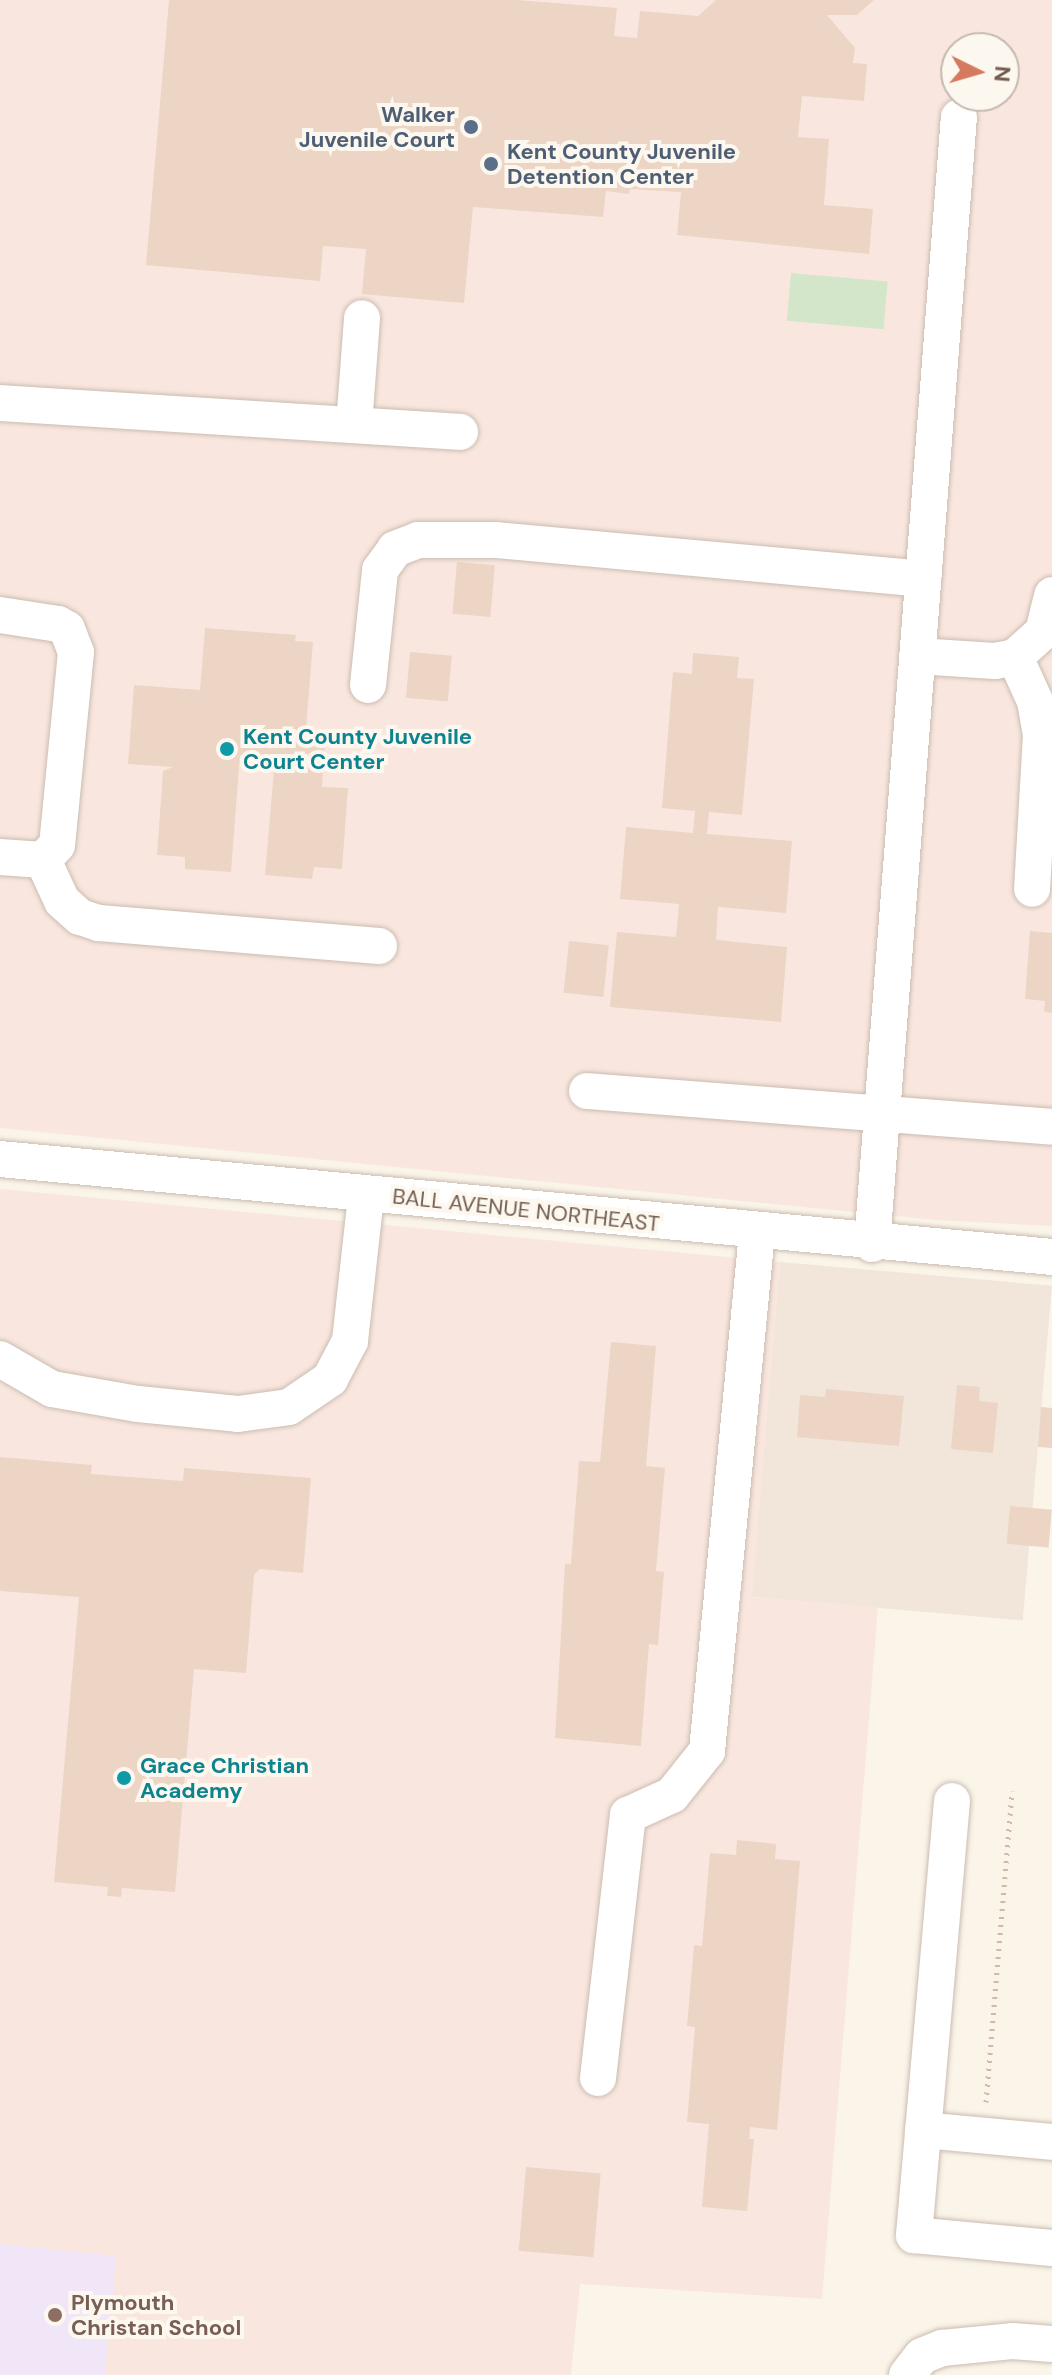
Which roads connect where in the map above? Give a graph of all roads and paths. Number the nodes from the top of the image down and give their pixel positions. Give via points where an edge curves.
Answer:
1 (959, 117) dead end
2 (362, 318) dead end
3 (0, 403) edge
4 (354, 425) junction
5 (460, 432) dead end
6 (923, 579) junction
7 (1052, 595) edge
8 (0, 615) edge
9 (917, 656) junction
10 (1015, 657) junction
11 (368, 685) dead end
12 (0, 857) edge
13 (43, 860) junction
14 (1032, 889) dead end
15 (379, 946) dead end
16 (587, 1091) dead end
17 (880, 1113) junction
18 (1052, 1127) edge
19 (0, 1159) edge
20 (366, 1195) junction
21 (757, 1233) junction
22 (872, 1244) junction
23 (1052, 1257) edge
24 (0, 1359) edge
25 (1012, 1791) dead end
26 (952, 1801) dead end
27 (598, 2078) dead end
28 (999, 2106) dead end
29 (923, 2130) junction
30 (1052, 2142) edge
31 (1052, 2248) edge
32 (1052, 2344) edge
33 (907, 2375) edge

1 - 6 street
2 - 4 street
3 - 4 street
4 - 5 street
6 - 9 street
6 - 11 street via 496,540 418,540 395,549 380,570
7 - 10 street via 1043,632
8 - 13 street via 58,624 67,629 76,652 60,833
9 - 10 street via 995,661
9 - 17 street
10 - 14 street via 1035,701 1041,734
12 - 13 street
13 - 15 street via 62,901 80,917 99,923
16 - 17 street
17 - 18 street
17 - 22 street
19 - 20 street, BALL AVENUE NORTHEAST
20 - 21 street, BALL AVENUE NORTHEAST
20 - 24 street via 350,1341 330,1379 289,1407 238,1414 138,1404 52,1389
21 - 22 street, BALL AVENUE NORTHEAST
21 - 27 street via 707,1751 672,1795 628,1815
22 - 23 street, BALL AVENUE NORTHEAST
25 - 28 path via 986,2105
26 - 29 street
29 - 30 street
29 - 31 street via 914,2235
32 - 33 street via 1012,2341 942,2348 922,2356

